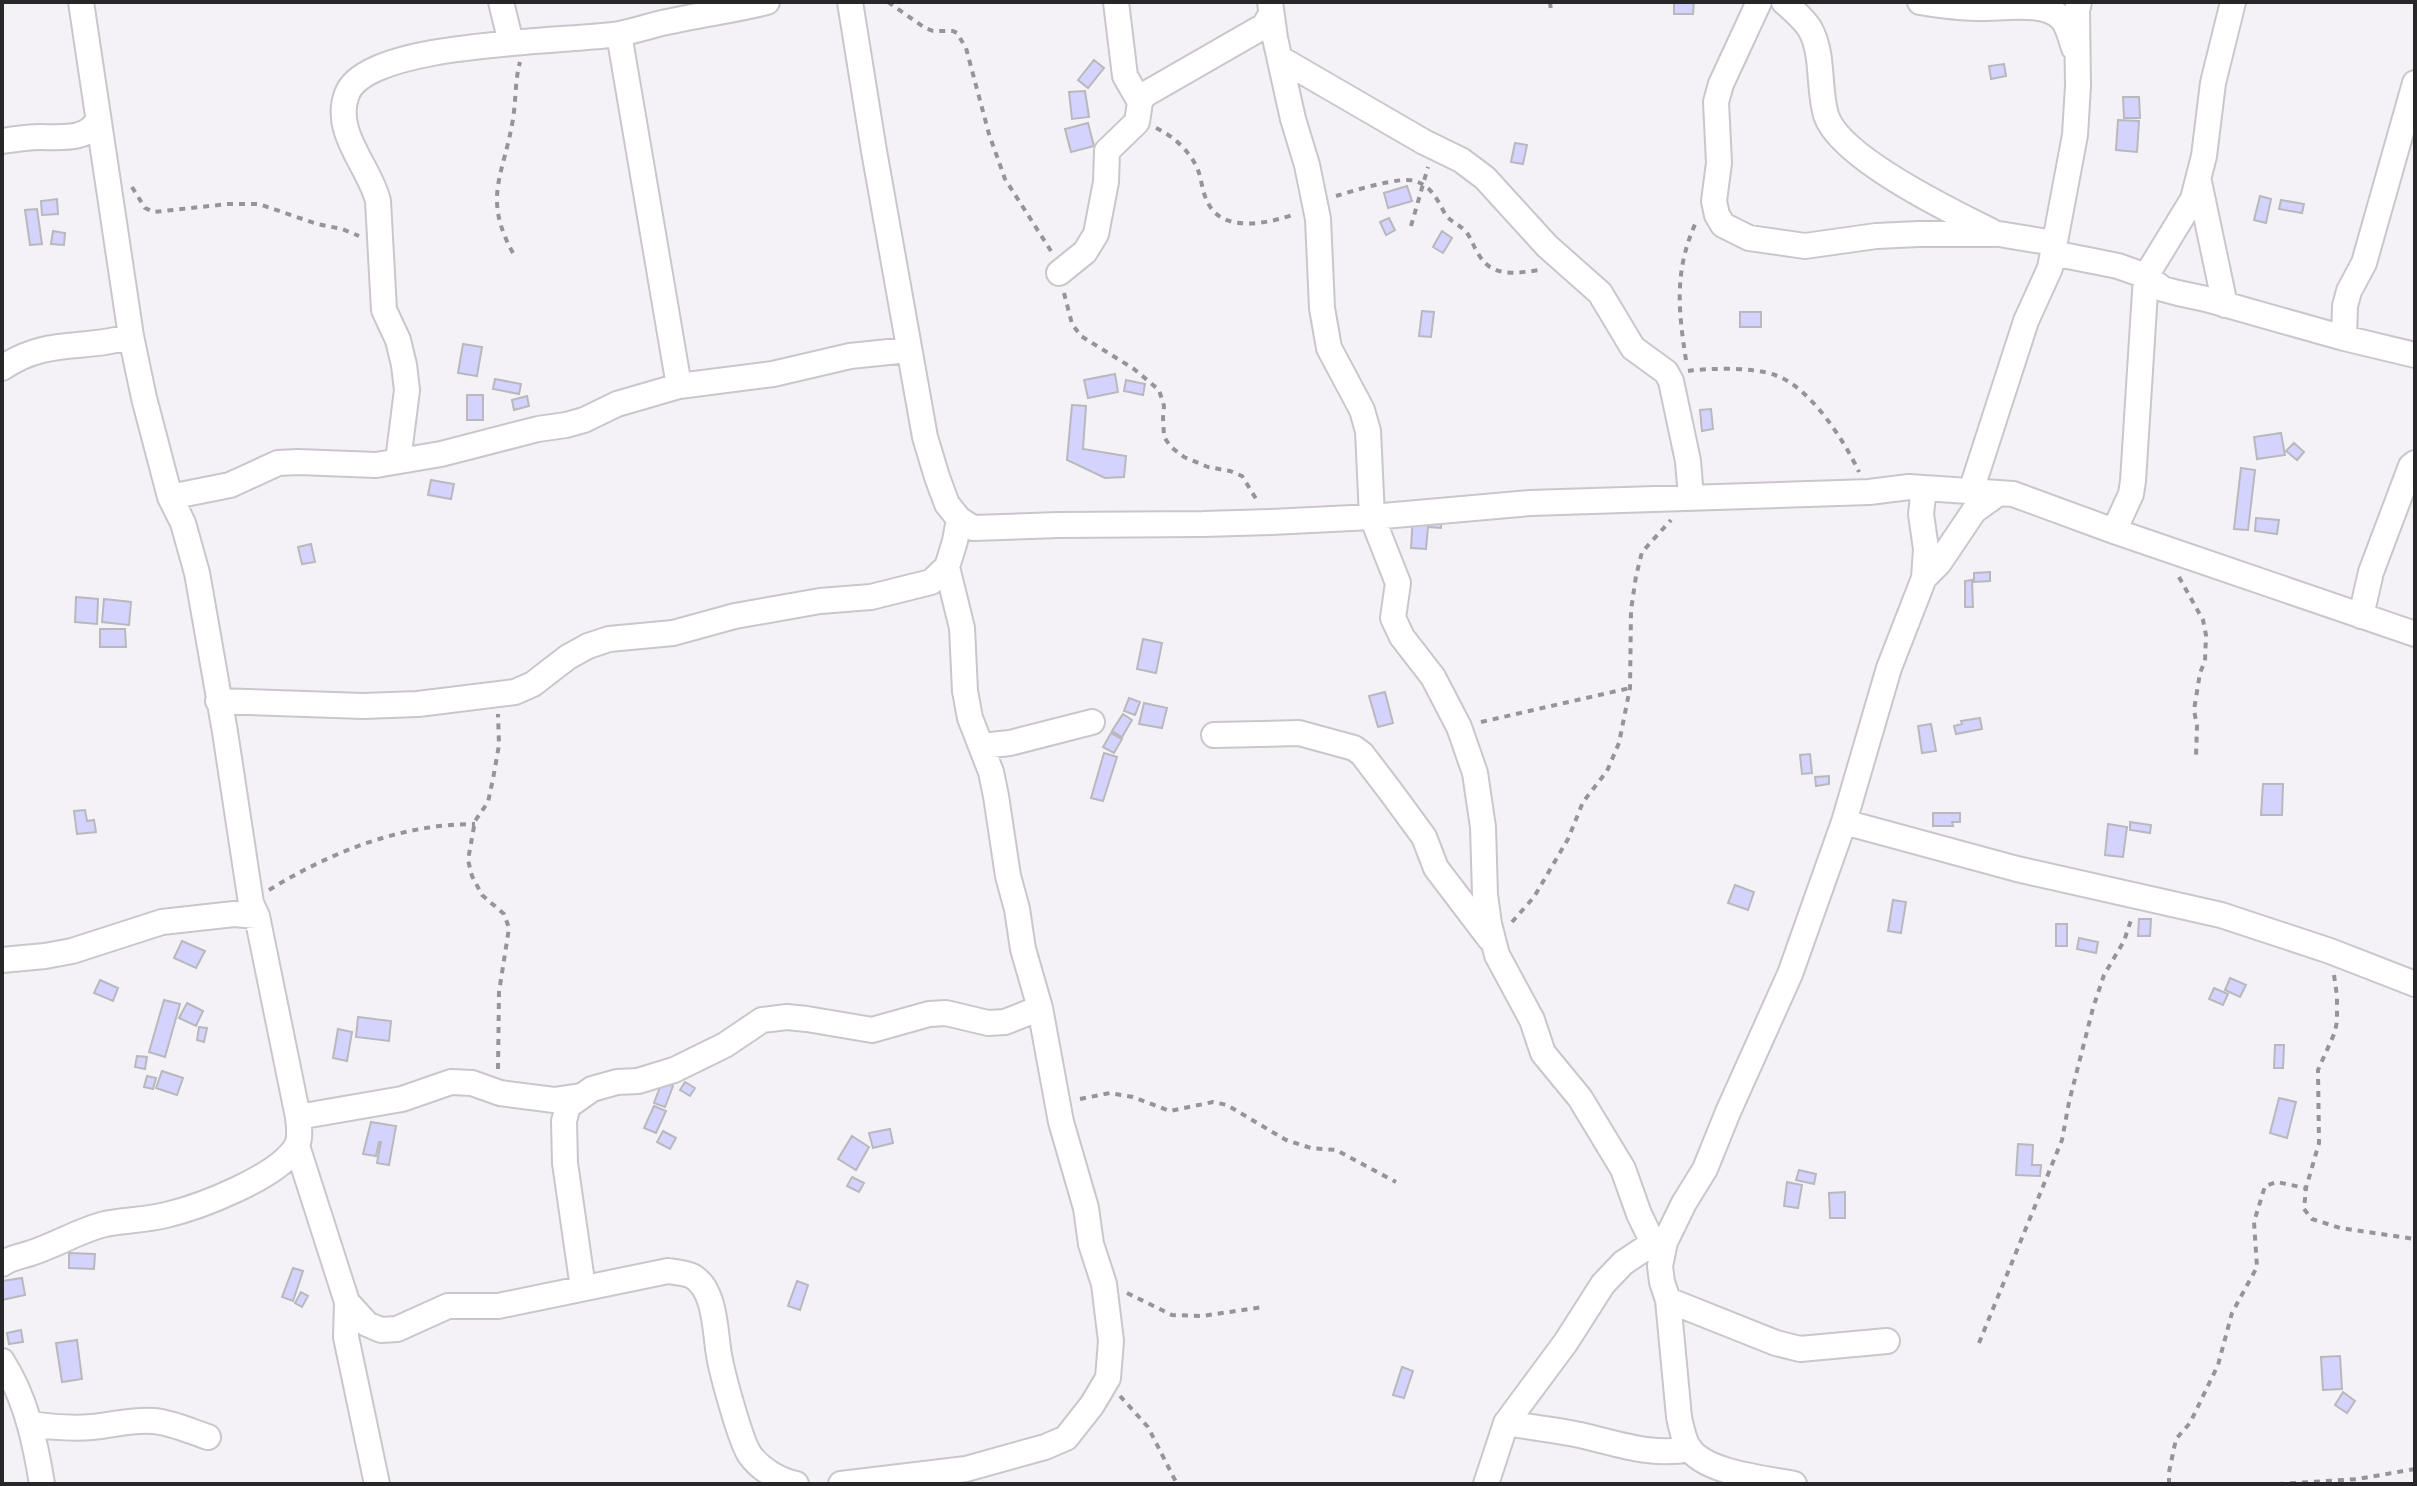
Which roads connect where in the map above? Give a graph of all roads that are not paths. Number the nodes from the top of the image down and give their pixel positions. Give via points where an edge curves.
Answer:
1 (81, 2) edge
2 (501, 2) edge
3 (767, 2) edge
4 (850, 2) edge
5 (1116, 2) edge
6 (1759, 2) edge
7 (1784, 2) edge
8 (1920, 2) edge
9 (2079, 2) edge
10 (2233, 2) edge
11 (1270, 8) edge
12 (619, 34) junction
13 (519, 42) junction
14 (2078, 58) junction
15 (1281, 59) junction
16 (2415, 83) edge
17 (1139, 112) junction
18 (98, 119) junction
19 (2, 141) edge
20 (2199, 180) junction
21 (1999, 234) junction
22 (2054, 248) junction
23 (1059, 273) dead end
24 (2146, 276) junction
25 (2225, 305) junction
26 (131, 336) junction
27 (2344, 338) junction
28 (908, 350) junction
29 (2415, 355) edge
30 (2, 368) edge
31 (679, 386) junction
32 (398, 461) junction
33 (2415, 463) edge
34 (1924, 488) junction
35 (1971, 491) junction
36 (1999, 493) junction
37 (170, 497) junction
38 (1691, 497) junction
39 (1372, 517) junction
40 (959, 519) junction
41 (2114, 531) junction
42 (947, 567) junction
43 (1924, 578) junction
44 (2361, 616) junction
45 (2415, 634) edge
46 (218, 701) junction
47 (1092, 722) dead end
48 (1214, 735) dead end
49 (981, 746) junction
50 (1844, 822) junction
51 (254, 909) junction
52 (1493, 943) junction
53 (2, 960) edge
54 (2415, 984) edge
55 (1040, 1008) junction
56 (581, 1096) junction
57 (298, 1117) junction
58 (297, 1146) junction
59 (1657, 1248) junction
60 (2, 1264) edge
61 (583, 1288) junction
62 (1668, 1300) junction
63 (347, 1302) junction
64 (1887, 1341) dead end
65 (2, 1361) edge
66 (1506, 1423) junction
67 (30, 1424) junction
68 (208, 1437) dead end
69 (1690, 1449) junction
70 (42, 1484) edge
71 (377, 1484) edge
72 (796, 1484) edge
73 (841, 1484) edge
74 (1486, 1484) edge
75 (1794, 1484) edge

1 - 18 street
2 - 13 street
3 - 12 street
4 - 28 street
5 - 17 street via 1125,76
6 - 21 street via 1716,102 1719,163 1714,201 1723,225 1749,238 1805,246 1876,236
7 - 21 street via 1810,29 1826,115 1843,139 1938,205
8 - 14 street via 2051,11 2062,19
9 - 14 street
10 - 20 street via 2213,83
11 - 15 street
11 - 17 street via 1264,26 1144,95
12 - 13 street
12 - 31 street
13 - 32 street via 400,61 362,77 347,93 344,122 375,186 384,310 404,365 407,390
14 - 22 street via 2075,135
15 - 38 street via 1473,169 1600,293 1633,348 1666,372 1688,461
15 - 39 street via 1318,219 1329,348 1368,431
16 - 27 street via 2364,263 2349,291
17 - 23 street via 1107,151 1102,209 1091,244
18 - 19 street via 82,134
18 - 26 street
20 - 24 street
20 - 25 street
21 - 22 street
22 - 24 street
22 - 35 street
24 - 25 street via 2163,289
24 - 41 street via 2133,481
25 - 27 street
26 - 30 street via 35,350
26 - 37 street
27 - 29 street
28 - 31 street
28 - 40 street via 937,477
31 - 32 street via 566,425
32 - 37 street via 278,463 230,485
33 - 44 street via 2371,572
34 - 35 street
34 - 38 street
34 - 43 street
35 - 36 street
36 - 41 street
36 - 43 street via 1974,511
37 - 46 street via 197,573
38 - 39 street via 1530,503
39 - 40 street via 973,528
39 - 52 street via 1398,583 1393,618 1433,677 1475,773
40 - 42 street
41 - 44 street
42 - 46 street via 931,582 871,597 735,616 673,633 609,639 568,657 533,684 503,694 363,706
42 - 49 street via 962,628 970,718
43 - 50 street via 1889,668
44 - 45 street
46 - 51 street
47 - 49 street
48 - 52 street via 1299,733 1354,748 1424,837 1436,868
49 - 55 street via 991,772 1023,949
50 - 54 street via 2017,869 2221,915
50 - 59 street via 1790,974 1705,1169
51 - 53 street via 162,922 72,951
51 - 57 street
52 - 59 street via 1543,1053 1580,1098 1623,1169
55 - 56 street via 1005,1022 929,1014 872,1030 787,1017 762,1020 674,1070
55 - 73 street via 1058,1104 1104,1284 1111,1341 1108,1378 1066,1438 1045,1447 966,1469
56 - 57 street via 554,1100 451,1082 402,1099
56 - 61 street via 568,1106 564,1121
57 - 58 street
58 - 60 street via 282,1164 196,1207 106,1224
58 - 63 street
59 - 62 street
59 - 66 street via 1623,1263 1603,1284
61 - 63 street via 498,1306 448,1306 397,1329 381,1330 367,1324
61 - 72 street via 668,1271 692,1276 703,1288 716,1323 719,1356 748,1454 783,1481
62 - 64 street via 1800,1349
62 - 69 street via 1679,1417
63 - 71 street via 346,1337
65 - 67 street
66 - 69 street via 1644,1451
66 - 74 street
67 - 68 street via 74,1429 151,1421
67 - 70 street
69 - 75 street via 1705,1464

